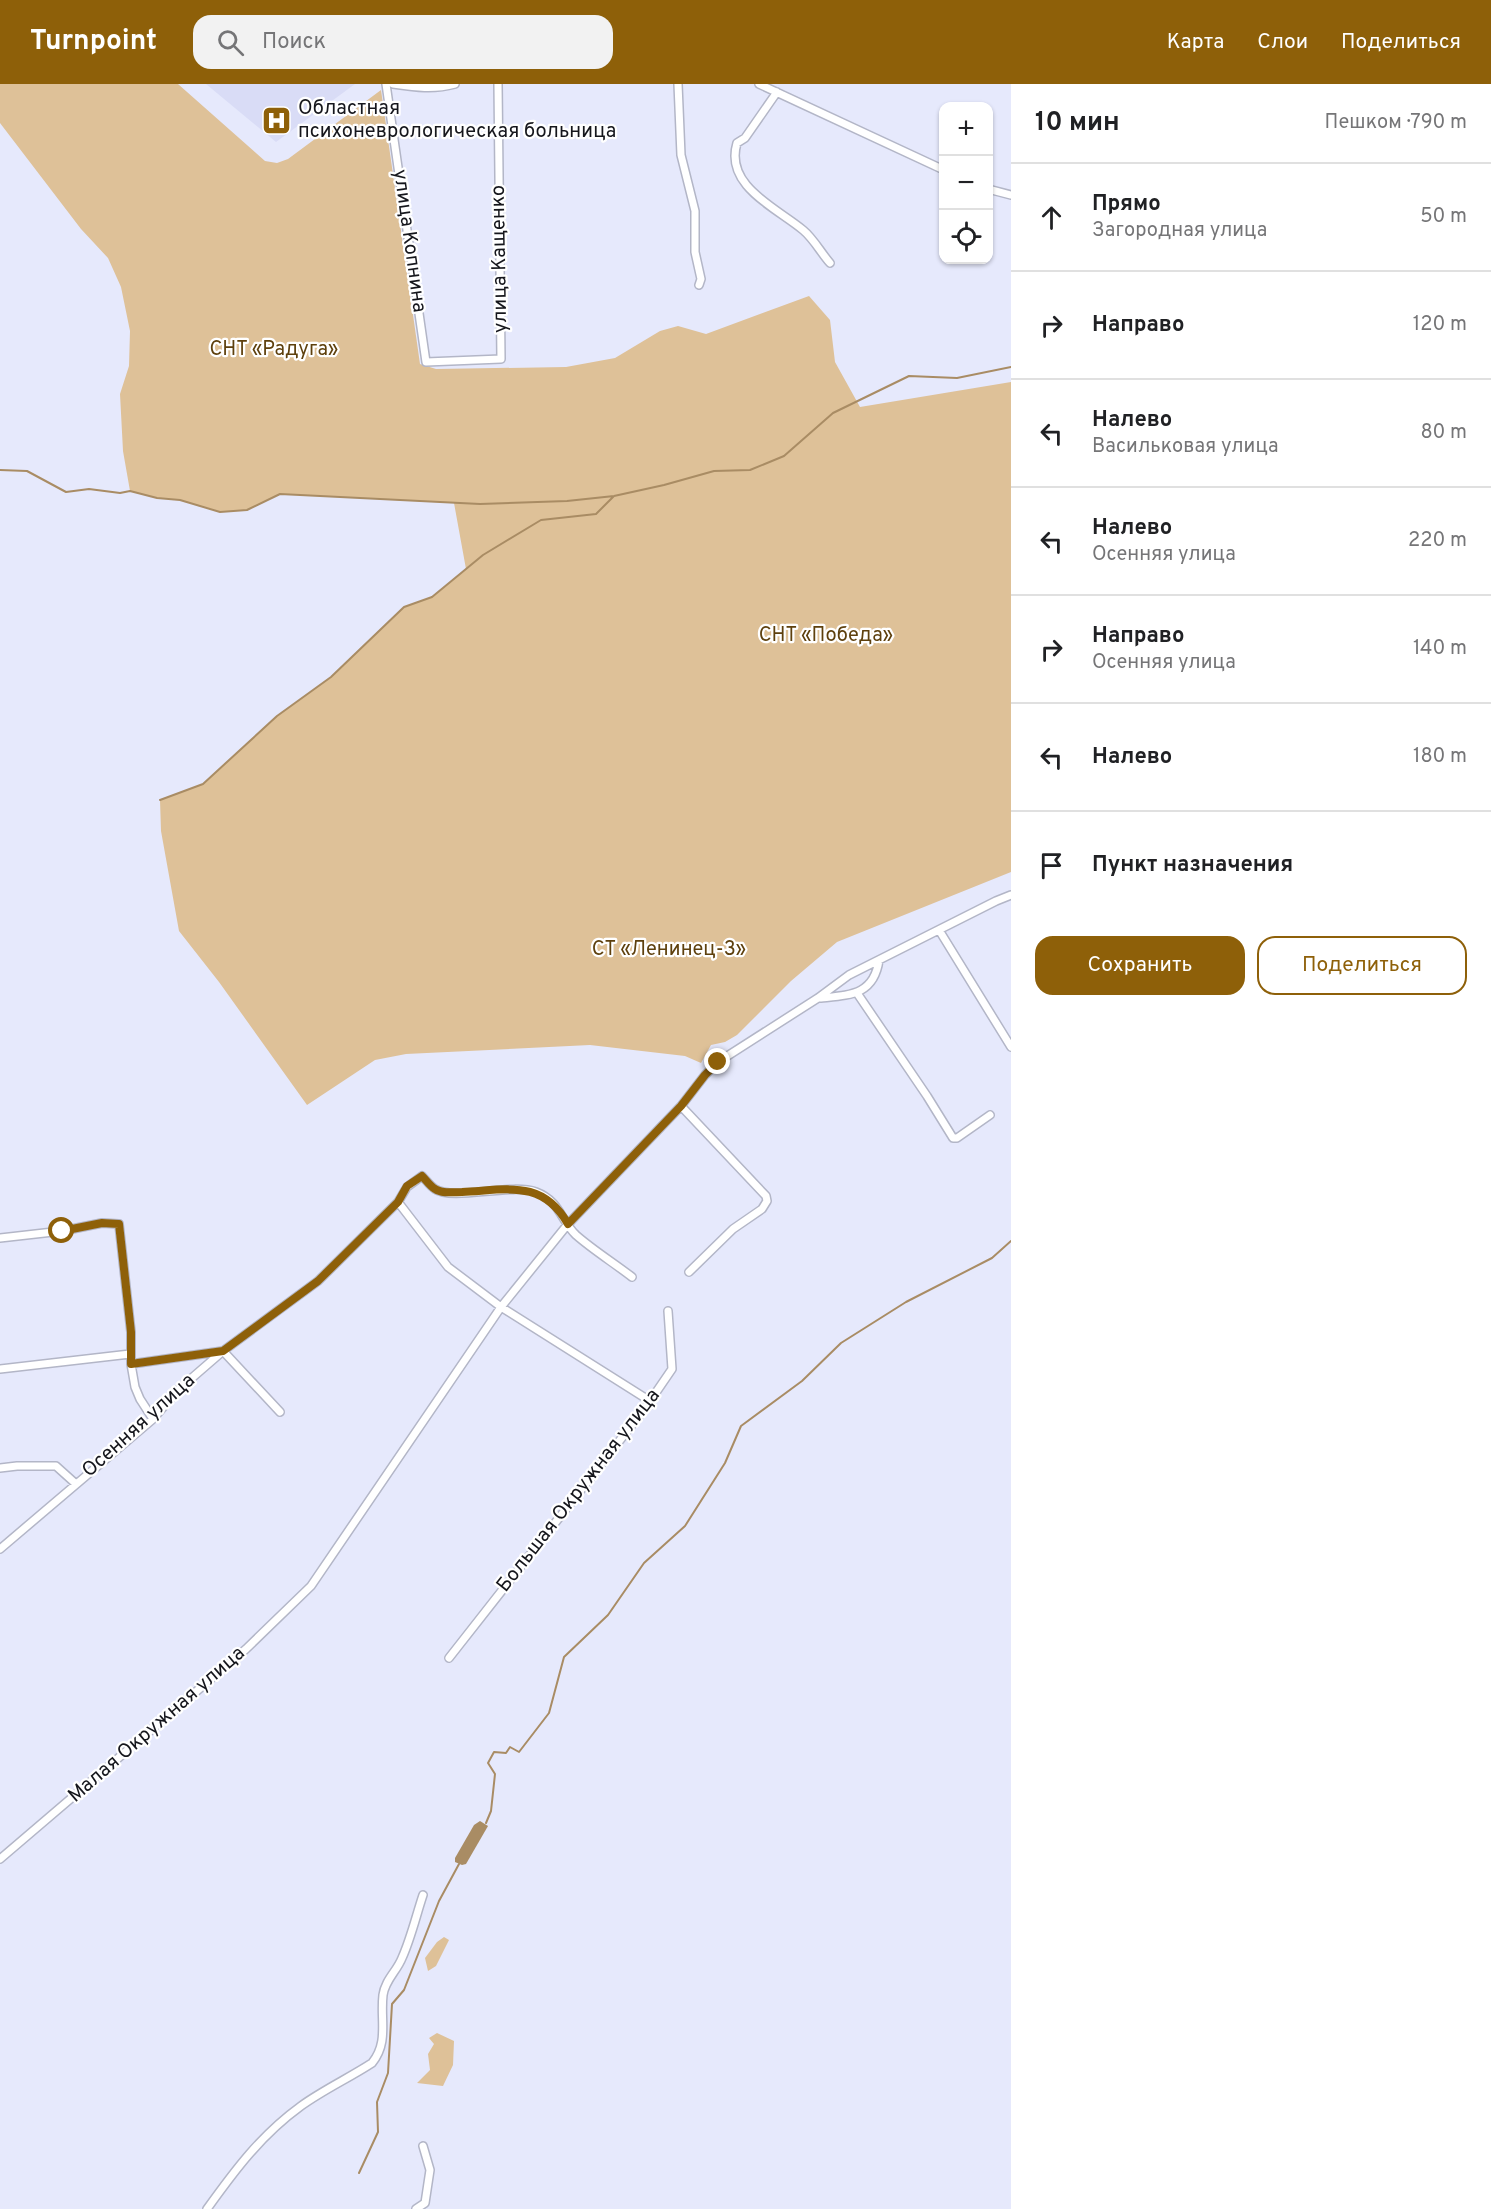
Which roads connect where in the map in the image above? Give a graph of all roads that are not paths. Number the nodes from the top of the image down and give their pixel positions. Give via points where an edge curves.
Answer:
1 (386, 84) edge
2 (393, 84) edge
3 (455, 84) edge
4 (498, 84) edge
5 (678, 84) edge
6 (759, 84) edge
7 (777, 92) junction
8 (939, 168) edge
9 (993, 190) edge
10 (1011, 195) edge
11 (830, 263) dead end
12 (699, 285) dead end
13 (426, 362) joint
14 (1011, 895) edge
15 (939, 930) junction
16 (879, 960) junction
17 (857, 993) junction
18 (819, 998) junction
19 (1011, 1047) edge
20 (681, 1106) junction
21 (990, 1115) dead end
22 (398, 1202) junction
23 (568, 1224) junction
24 (0, 1238) edge
25 (689, 1272) dead end
26 (632, 1277) dead end
27 (501, 1307) junction
28 (668, 1311) dead end
29 (223, 1351) junction
30 (130, 1354) junction
31 (131, 1364) junction
32 (0, 1369) edge
33 (650, 1401) junction
34 (280, 1412) dead end
35 (153, 1419) junction
36 (0, 1468) edge
37 (76, 1484) junction
38 (0, 1549) edge
39 (449, 1658) dead end
40 (0, 1859) edge
41 (423, 1895) dead end
42 (423, 2146) dead end
43 (207, 2209) edge
44 (416, 2209) edge

1 - 13 street, улица Копнина
2 - 3 street via 415,88
4 - 13 street, улица Кащенко via 501,359
5 - 12 street via 681,155 695,211
6 - 7 street
7 - 8 street
7 - 11 street via 745,138 737,143 738,175 771,208 805,231
9 - 10 street
14 - 15 street
15 - 16 street
15 - 19 street
16 - 17 street via 875,976
16 - 18 street via 849,975
17 - 18 street
17 - 21 street via 953,1138
18 - 20 street, Малая Окружная улица via 718,1062
20 - 23 street, Малая Окружная улица
20 - 25 street via 768,1201
22 - 23 street, Осенняя улица via 407,1186 422,1176 436,1190 449,1193 516,1189 536,1192 556,1206
22 - 27 street via 448,1267
22 - 29 street, Осенняя улица via 318,1281
23 - 26 street via 575,1234
23 - 27 street, Малая Окружная улица
24 - 30 street via 119,1224
27 - 33 street
27 - 40 street, Малая Окружная улица via 311,1586 246,1649
28 - 33 street, Большая Окружная улица via 672,1369
29 - 31 street
29 - 34 street
29 - 35 street, Осенняя улица via 178,1390
30 - 31 street
30 - 32 street
31 - 35 street via 137,1393
33 - 39 street, Большая Окружная улица
35 - 37 street, Осенняя улица
36 - 37 street via 56,1466
37 - 38 street, Осенняя улица
41 - 43 street via 402,1959 383,1995 380,2054 275,2127 243,2158
42 - 44 street via 430,2170 425,2203

